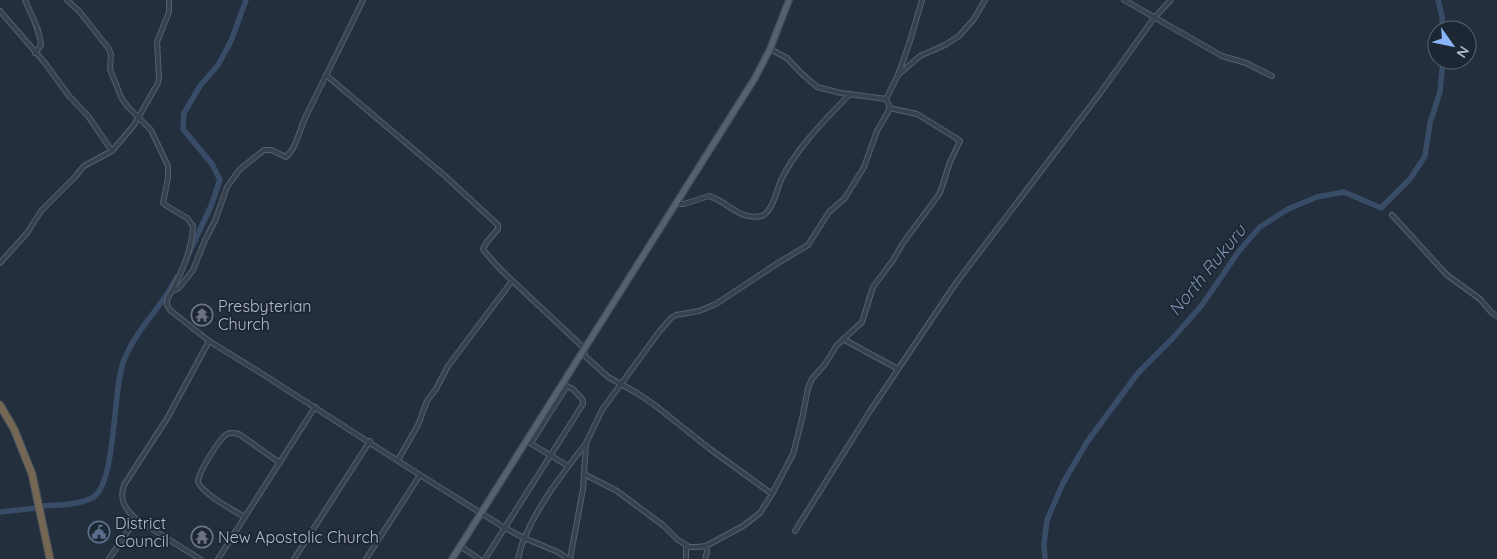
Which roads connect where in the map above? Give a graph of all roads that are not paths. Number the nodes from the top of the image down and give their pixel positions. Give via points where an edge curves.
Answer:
1 (25, 0) edge
2 (67, 0) edge
3 (169, 0) edge
4 (363, 0) edge
5 (789, 0) edge
6 (922, 0) edge
7 (985, 0) edge
8 (1124, 0) edge
9 (1171, 0) edge
10 (0, 11) edge
11 (1154, 18) junction
12 (770, 49) junction
13 (35, 53) junction
14 (898, 74) junction
15 (326, 75) junction
16 (1272, 76) dead end
17 (850, 94) junction
18 (886, 99) junction
19 (889, 108) junction
20 (138, 117) junction
21 (112, 151) junction
22 (676, 204) junction
23 (1392, 215) dead end
24 (0, 263) edge
25 (512, 281) junction
26 (172, 291) junction
27 (1497, 316) edge
28 (843, 340) junction
29 (209, 342) junction
30 (584, 348) junction
31 (898, 369) junction
32 (621, 385) junction
33 (0, 405) edge
34 (315, 407) junction
35 (370, 441) junction
36 (528, 442) junction
37 (586, 442) junction
38 (550, 454) junction
39 (398, 460) junction
40 (280, 463) junction
41 (568, 466) junction
42 (584, 474) junction
43 (420, 475) junction
44 (772, 494) junction
45 (480, 512) junction
46 (244, 517) junction
47 (136, 519) junction
48 (505, 528) junction
49 (795, 532) dead end
50 (524, 538) junction
51 (686, 545) junction
52 (460, 546) junction
53 (706, 546) junction
54 (50, 559) edge
55 (109, 559) edge
56 (200, 559) edge
57 (218, 559) edge
58 (294, 559) edge
59 (366, 559) edge
60 (452, 559) edge
61 (479, 559) edge
62 (485, 559) edge
63 (518, 559) edge
64 (569, 559) edge
65 (686, 559) edge
66 (705, 559) edge

1 - 13 street via 41,40
2 - 20 street via 109,49 110,69 116,87 126,105
3 - 20 street via 169,12 157,42 158,83
4 - 15 street
5 - 12 main road
6 - 14 street
7 - 14 street via 962,34 920,56
8 - 11 street
9 - 11 street
10 - 13 street
11 - 16 street via 1222,56
11 - 31 street via 956,283
12 - 17 street via 787,58 817,87
12 - 22 main road
13 - 21 street via 78,108 88,116
14 - 18 street
15 - 25 street via 498,225 483,250
15 - 26 street via 287,156 264,150 244,164 229,184 197,262 182,286
17 - 18 street
17 - 22 street via 810,137 784,175 766,214 742,214 709,196
18 - 19 street
19 - 28 street via 916,114 960,141 940,193 873,287 862,322
19 - 32 street via 875,136 867,163 845,198 829,212 808,245 716,304 671,318
20 - 21 street
20 - 26 street via 153,133 168,166 164,205 187,218 193,226 190,246
21 - 24 street via 79,170
22 - 30 main road
23 - 27 street via 1447,274
25 - 30 street
25 - 39 street via 448,366
26 - 29 street via 167,300 168,307
28 - 31 street
28 - 44 street via 808,388 793,454
29 - 34 street
29 - 47 street via 168,417 124,485 123,504
30 - 32 street via 585,356
30 - 36 main road
31 - 49 street
32 - 37 street via 598,416
32 - 44 street via 656,406
33 - 54 highway via 25,454
34 - 35 street
34 - 40 street
35 - 39 street
35 - 58 street
36 - 38 street
36 - 38 street via 567,386 584,402
36 - 45 main road
37 - 41 street
37 - 42 street
38 - 41 street
38 - 48 street
39 - 43 street
40 - 46 street
40 - 46 street via 232,432 213,451 201,472 200,487
41 - 50 street
42 - 51 street via 617,491
42 - 64 street via 576,535
43 - 45 street
43 - 59 street
44 - 53 street via 760,513 750,521
45 - 48 street
45 - 52 main road
46 - 57 street
47 - 55 street
47 - 56 street
48 - 50 street
48 - 62 street
50 - 63 street
50 - 64 street
51 - 53 street
51 - 65 street
52 - 60 main road
52 - 61 street
53 - 66 street

